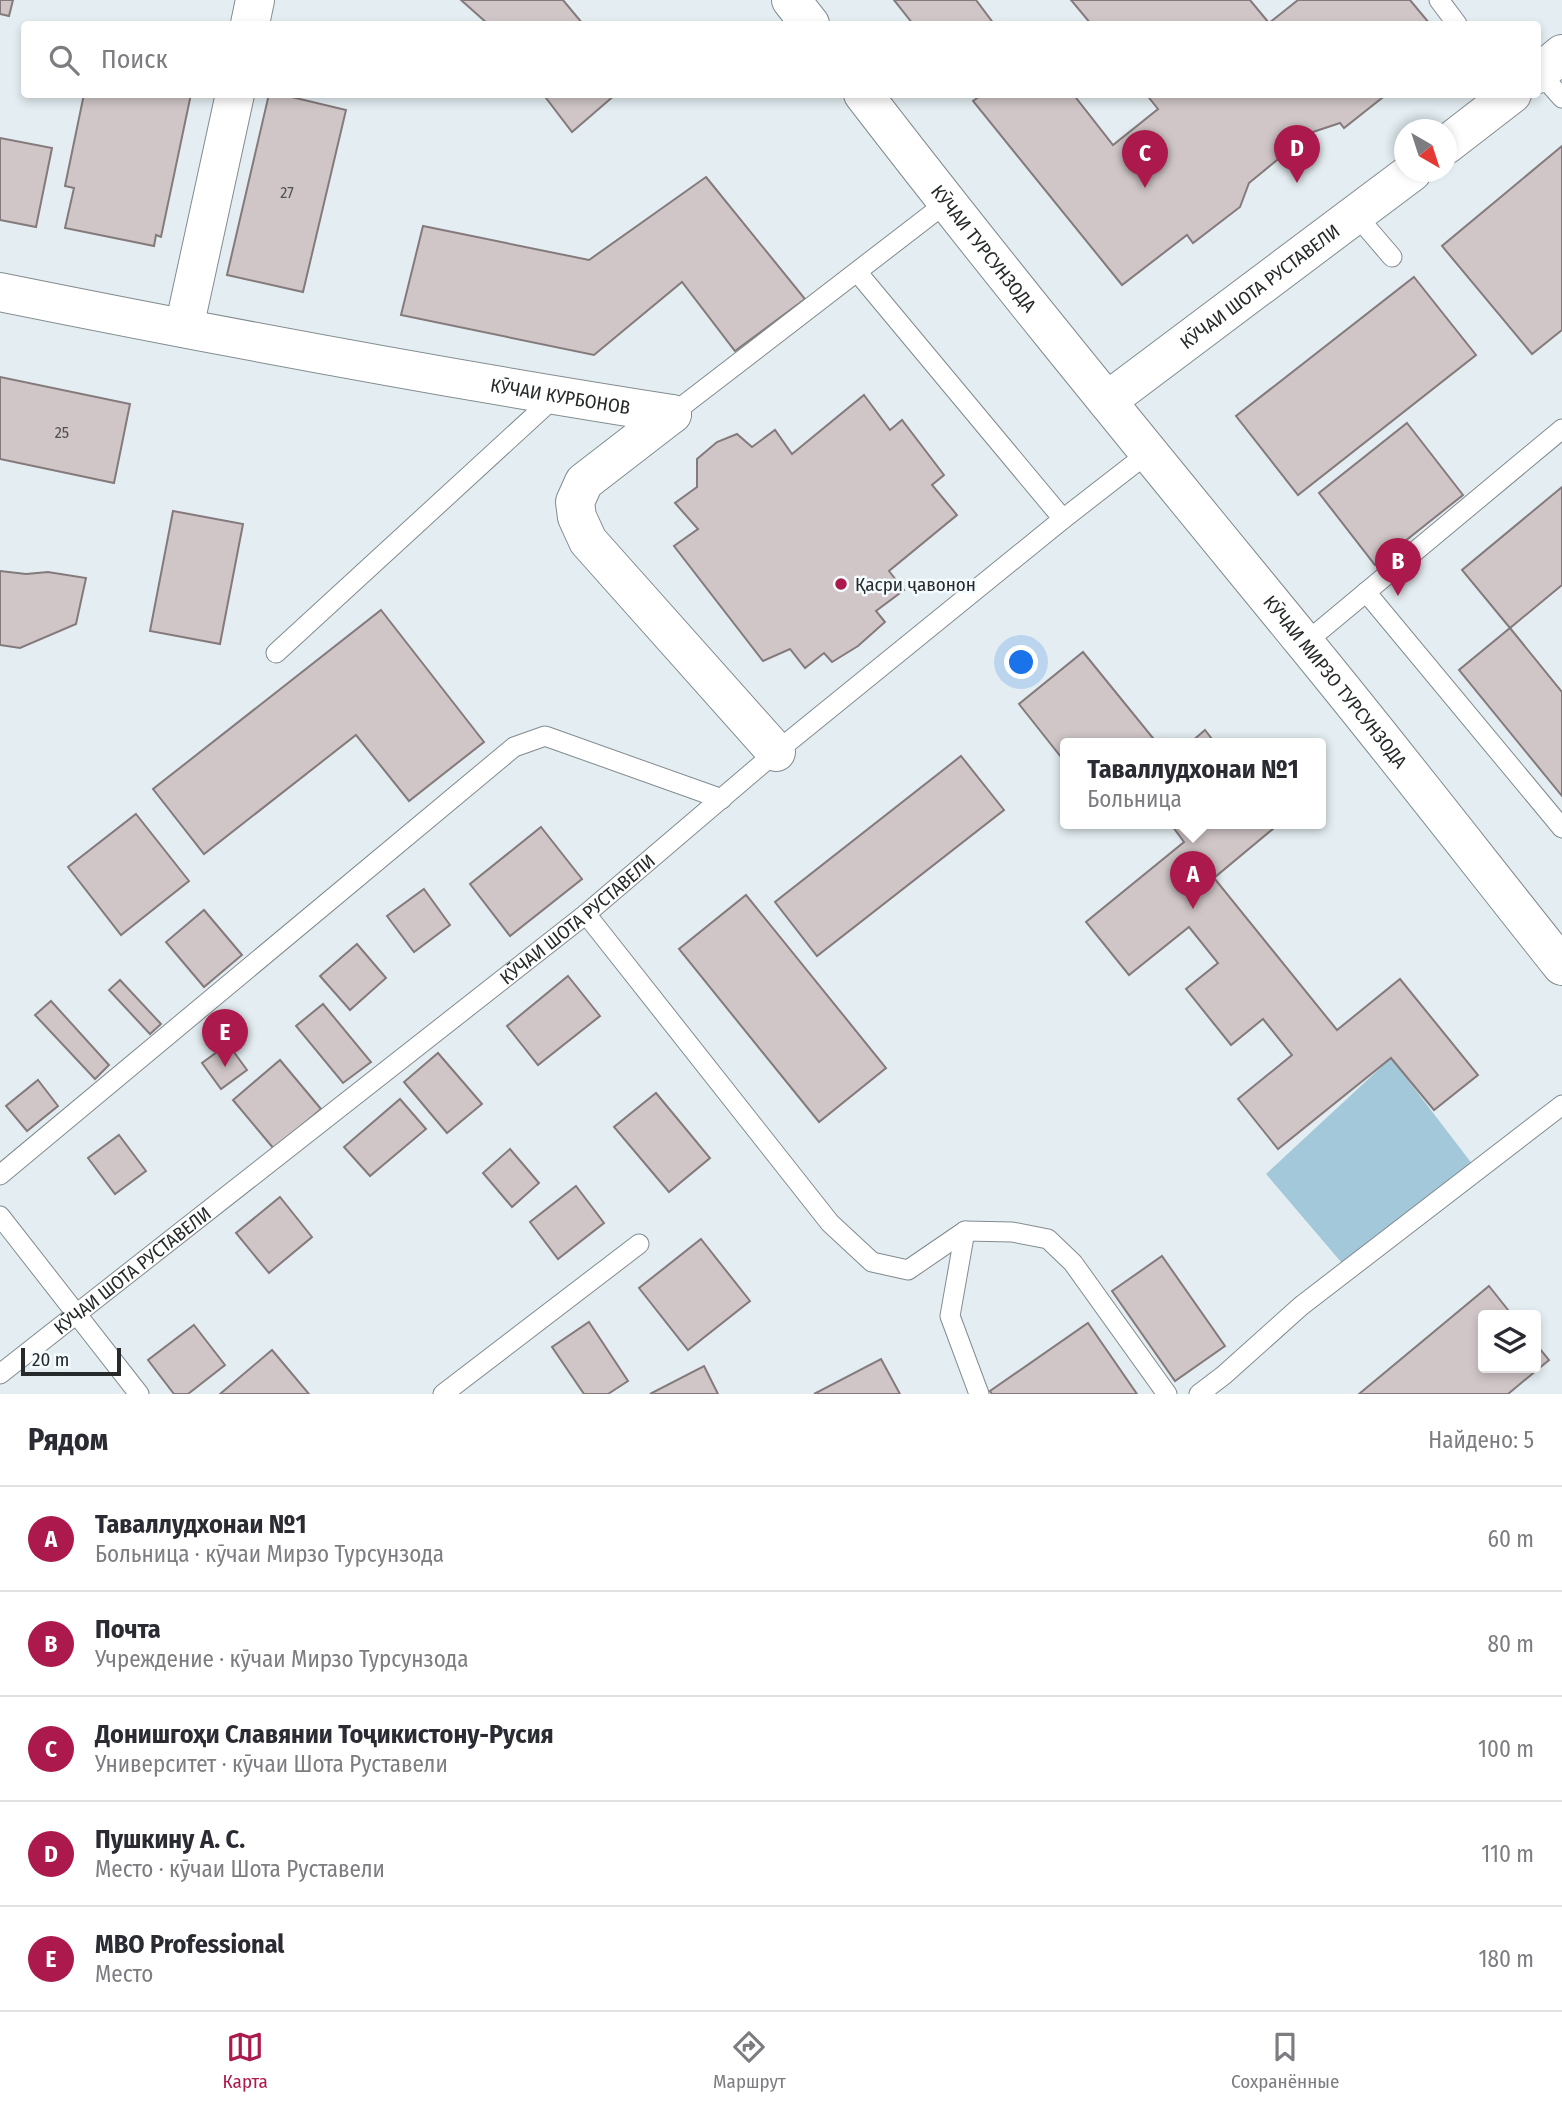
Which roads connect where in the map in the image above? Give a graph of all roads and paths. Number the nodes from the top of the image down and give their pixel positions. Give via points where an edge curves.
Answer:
1 (256, 0) edge
2 (791, 0) edge
3 (1438, 0) edge
4 (251, 21) edge
5 (808, 21) edge
6 (1455, 21) edge
7 (234, 98) edge
8 (866, 98) edge
9 (1513, 98) edge
10 (1457, 138) edge
11 (1399, 182) edge
12 (946, 203) junction
13 (1356, 215) junction
14 (1392, 257) dead end
15 (858, 273) junction
16 (0, 292) edge
17 (184, 328) junction
18 (556, 396) junction
19 (1107, 401) junction
20 (672, 414) junction
21 (1562, 429) edge
22 (1148, 453) junction
23 (1063, 519) junction
24 (1366, 592) junction
25 (1305, 643) junction
26 (276, 653) dead end
27 (776, 752) junction
28 (722, 799) junction
29 (1562, 828) edge
30 (586, 914) junction
31 (1562, 966) edge
32 (1562, 1105) edge
33 (0, 1175) edge
34 (0, 1216) edge
35 (965, 1231) junction
36 (639, 1244) dead end
37 (78, 1313) junction
38 (0, 1374) edge
39 (139, 1394) edge
40 (443, 1394) edge
41 (979, 1394) edge
42 (1167, 1394) edge
43 (1199, 1394) edge

1 - 4 street
2 - 5 street
3 - 6 lane
7 - 17 street
8 - 12 street, КӮЧАИ ТУРСУНЗОДА
9 - 10 street
11 - 13 street, КӮЧАИ ШОТА РУСТАВЕЛИ
12 - 15 lane
12 - 19 street, КӮЧАИ ТУРСУНЗОДА
13 - 14 lane
13 - 19 street, КӮЧАИ ШОТА РУСТАВЕЛИ
15 - 20 lane
15 - 23 lane
16 - 17 street, КӮЧАИ КУРБОНОВ
17 - 18 street, КӮЧАИ КУРБОНОВ
18 - 20 street, КӮЧАИ КУРБОНОВ
18 - 26 lane
19 - 22 street, КӮЧАИ МИРЗО ТУРСУНЗОДА
20 - 27 street, КӮЧАИ КУРБОНОВ via 584,482 575,502 577,517 587,541
21 - 24 lane
22 - 23 lane, КӮЧАИ ШОТА РУСТАВЕЛИ
22 - 25 street, КӮЧАИ МИРЗО ТУРСУНЗОДА
23 - 27 lane, КӮЧАИ ШОТА РУСТАВЕЛИ
24 - 25 lane
24 - 29 lane
25 - 31 street, КӮЧАИ МИРЗО ТУРСУНЗОДА
27 - 28 lane, КӮЧАИ ШОТА РУСТАВЕЛИ
28 - 30 lane, КӮЧАИ ШОТА РУСТАВЕЛИ
28 - 33 lane via 545,736 514,747
30 - 35 lane via 830,1223 872,1262 908,1270
30 - 37 lane, КӮЧАИ ШОТА РУСТАВЕЛИ
32 - 43 lane via 1301,1306
34 - 37 lane
35 - 41 lane via 950,1316
35 - 42 lane via 1012,1232 1048,1240 1073,1263
36 - 40 lane
37 - 38 lane, КӮЧАИ ШОТА РУСТАВЕЛИ
37 - 39 lane

